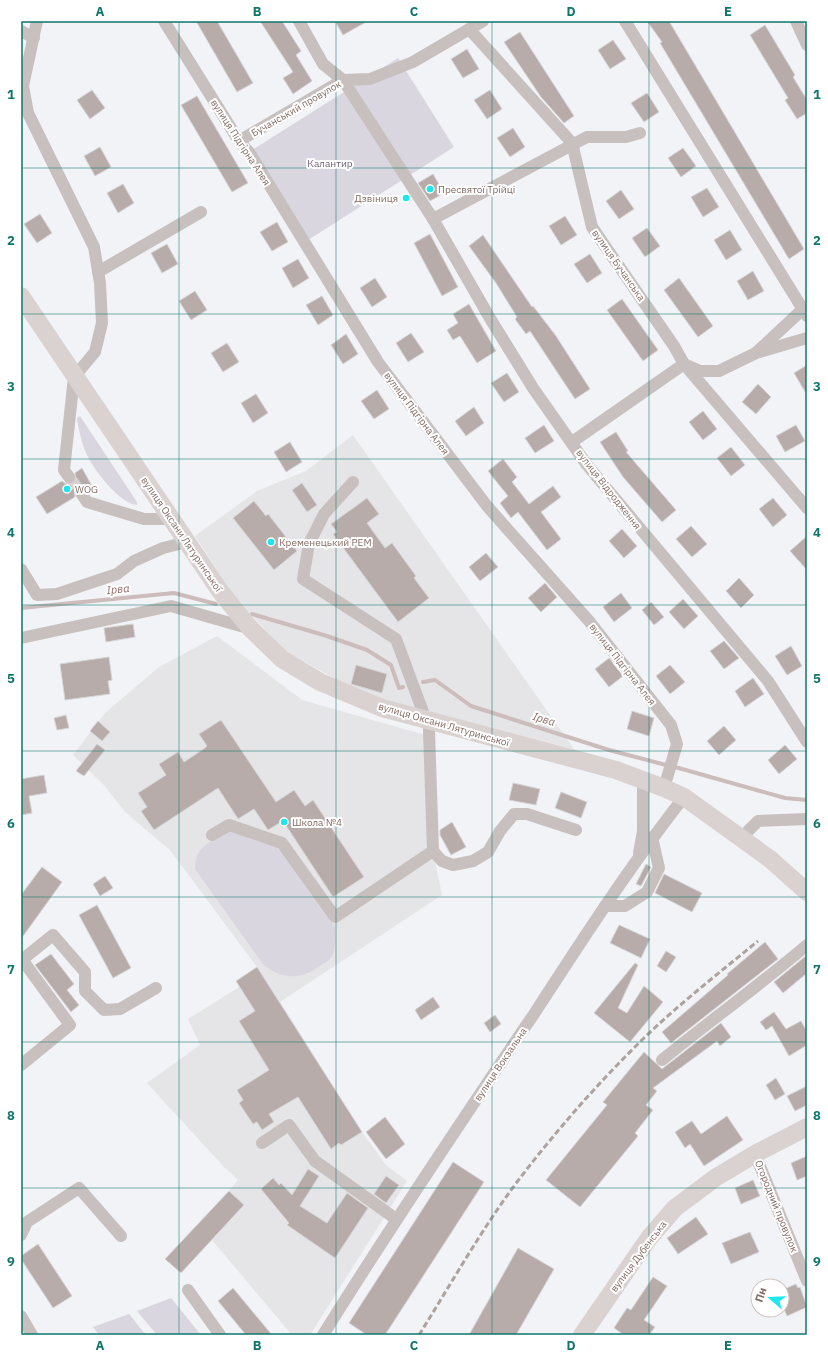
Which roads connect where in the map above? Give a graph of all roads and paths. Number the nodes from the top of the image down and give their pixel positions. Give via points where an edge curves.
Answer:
1 (37, 21) edge
2 (164, 21) edge
3 (299, 21) edge
4 (483, 21) edge
5 (625, 21) edge
6 (796, 21) edge
7 (470, 30) junction
8 (21, 31) edge
9 (34, 38) junction
10 (807, 45) edge
11 (343, 80) junction
12 (640, 134) dead end
13 (239, 141) junction
14 (572, 143) junction
15 (201, 212) dead end
16 (433, 219) junction
17 (98, 272) junction
18 (21, 296) edge
19 (805, 313) edge
20 (807, 338) edge
21 (756, 353) junction
22 (684, 364) junction
23 (74, 377) junction
24 (572, 442) junction
25 (69, 477) tunnel mouth
26 (353, 482) dead end
27 (81, 493) tunnel mouth
28 (807, 508) edge
29 (172, 519) junction
30 (188, 542) junction
31 (21, 569) edge
32 (251, 629) junction
33 (21, 638) edge
34 (429, 721) junction
35 (807, 742) edge
36 (643, 780) junction
37 (664, 788) junction
38 (684, 797) junction
39 (807, 819) edge
40 (576, 830) dead end
41 (212, 835) dead end
42 (652, 837) junction
43 (741, 838) junction
44 (433, 851) junction
45 (638, 858) junction
46 (807, 892) edge
47 (605, 906) junction
48 (807, 945) edge
49 (22, 959) edge
50 (156, 988) dead end
51 (662, 1060) dead end
52 (21, 1065) edge
53 (807, 1127) edge
54 (262, 1143) dead end
55 (755, 1154) junction
56 (396, 1219) junction
57 (21, 1235) edge
58 (121, 1236) dead end
59 (807, 1281) edge
60 (188, 1290) dead end
61 (21, 1316) edge
62 (32, 1335) edge
63 (220, 1335) edge
64 (323, 1335) edge
65 (582, 1335) edge

1 - 9 street
2 - 13 street, вулиця Підгірна Алея
3 - 11 street, вулиця Відродження via 323,64
4 - 7 street, Бучанський провулок
5 - 19 street
6 - 10 street
7 - 11 street, Бучанський провулок via 412,62 370,79
7 - 14 street, вулиця Бучанська
8 - 9 street
9 - 17 street via 23,86 28,114 94,247
11 - 13 street, Бучанський провулок
11 - 16 street, вулиця Відродження
12 - 14 street via 626,137 587,137
13 - 37 street, вулиця Підгірна Алея via 249,152 378,362 487,506 589,621 671,725 677,744
14 - 16 street
14 - 22 street, вулиця Бучанська via 592,227
15 - 17 street
16 - 24 street, вулиця Відродження via 533,388
17 - 23 street via 102,323 95,352
18 - 23 highway, вулиця Оксани Лятуринської
19 - 21 street
20 - 21 street
21 - 22 street via 718,371 700,372
22 - 24 street
22 - 28 street, вулиця Бучанська
23 - 25 street via 64,470
23 - 29 highway, вулиця Оксани Лятуринської
24 - 35 street, вулиця Відродження via 629,517 768,681
26 - 34 street via 324,514 309,544 303,579 396,639
27 - 29 street via 87,502 144,519
29 - 30 highway, вулиця Оксани Лятуринської
30 - 31 street via 164,548 134,561 117,574 57,594 37,595
30 - 32 highway, вулиця Оксани Лятуринської via 220,591
32 - 33 street via 171,606
32 - 34 highway, вулиця Оксани Лятуринської via 282,659 320,682 382,708
34 - 36 highway, вулиця Оксани Лятуринської via 616,770
34 - 44 street
36 - 37 highway, вулиця Оксани Лятуринської
36 - 45 street via 643,831
37 - 38 highway, вулиця Оксани Лятуринської
38 - 42 street, вулиця Вокзальна
38 - 43 highway, вулиця Оксани Лятуринської
39 - 43 street via 758,821
40 - 44 street via 527,814 514,814 488,852 473,861 453,865 442,861
41 - 44 street via 229,825 282,843 335,917
42 - 45 street, вулиця Вокзальна
42 - 47 street via 659,868 647,892 625,906
43 - 46 highway, вулиця Оксани Лятуринської
45 - 47 street, вулиця Вокзальна
47 - 56 street, вулиця Вокзальна
48 - 51 street
49 - 50 street via 53,935 84,972 85,991 104,1010 120,1010
49 - 52 street via 70,1025
53 - 55 highway, вулиця Дубенська
54 - 56 street via 289,1125 315,1161
55 - 59 street, Огородний провулок
55 - 65 highway, вулиця Дубенська via 715,1178 675,1208 649,1238
56 - 64 street, вулиця Вокзальна
57 - 58 street via 27,1222 79,1188
60 - 63 street
61 - 62 street

